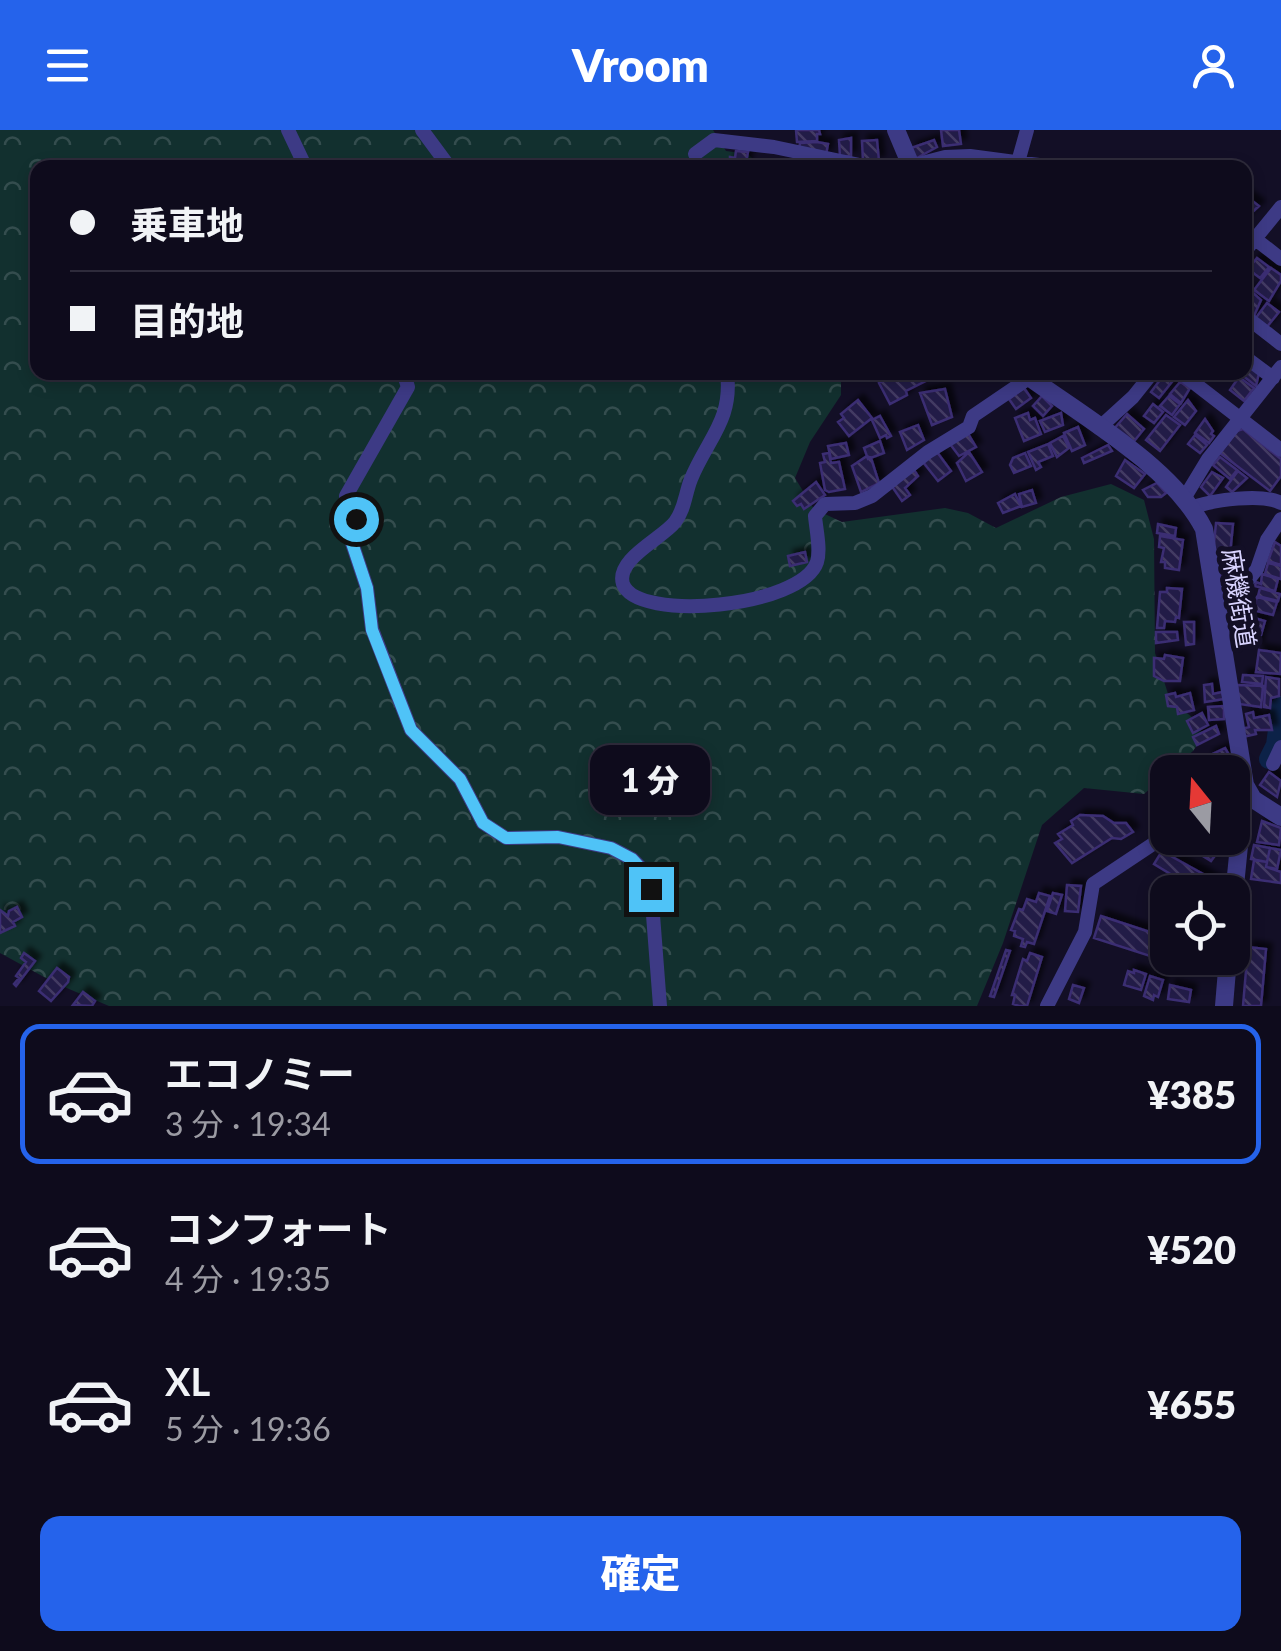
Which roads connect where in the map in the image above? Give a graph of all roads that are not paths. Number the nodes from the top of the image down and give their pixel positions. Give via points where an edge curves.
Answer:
1 (288, 130) edge
2 (422, 130) edge
3 (896, 130) edge
4 (1027, 130) edge
5 (696, 154) dead end
6 (302, 160) edge
7 (444, 160) edge
8 (836, 160) edge
9 (909, 160) edge
10 (938, 160) edge
11 (996, 160) edge
12 (1019, 160) edge
13 (1281, 207) edge
14 (1252, 232) edge
15 (1252, 236) edge
16 (1281, 259) edge
17 (1252, 321) edge
18 (1281, 344) edge
19 (1252, 360) edge
20 (1277, 372) edge
21 (406, 380) edge
22 (728, 380) edge
23 (1019, 380) edge
24 (1032, 380) edge
25 (1147, 380) edge
26 (1190, 380) edge
27 (1241, 419) junction
28 (1099, 428) junction
29 (1281, 450) edge
30 (1189, 502) junction
31 (1281, 503) edge
32 (1279, 527) edge
33 (1218, 618) junction
34 (1281, 746) edge
35 (1237, 755) edge
36 (1273, 764) dead end
37 (1250, 794) edge
38 (1281, 817) edge
39 (1150, 846) edge
40 (1227, 975) edge
41 (660, 1006) edge
42 (1047, 1006) edge
43 (1224, 1006) edge

1 - 6 street
2 - 7 street
3 - 9 street
4 - 12 street
5 - 8 street via 714,140
10 - 11 street
13 - 14 street
15 - 16 street
17 - 18 street
19 - 20 street
20 - 27 street
21 - 41 street via 408,388 346,496 356,519 351,540 372,630 411,730 460,779 483,823 506,838 558,837 611,848 644,872
22 - 23 street via 726,415 690,480 684,507 623,572 624,587 648,603 729,605 796,586 818,560 815,516 825,504 872,496 969,427 973,416
24 - 28 street
25 - 28 street
26 - 27 street
27 - 29 street
27 - 30 street via 1208,459
28 - 30 street
30 - 31 street
30 - 33 street, 麻機街道 via 1204,529
32 - 33 street
33 - 35 street, 麻機街道
34 - 36 street
37 - 38 street
39 - 42 street via 1093,884 1085,932
40 - 43 street

